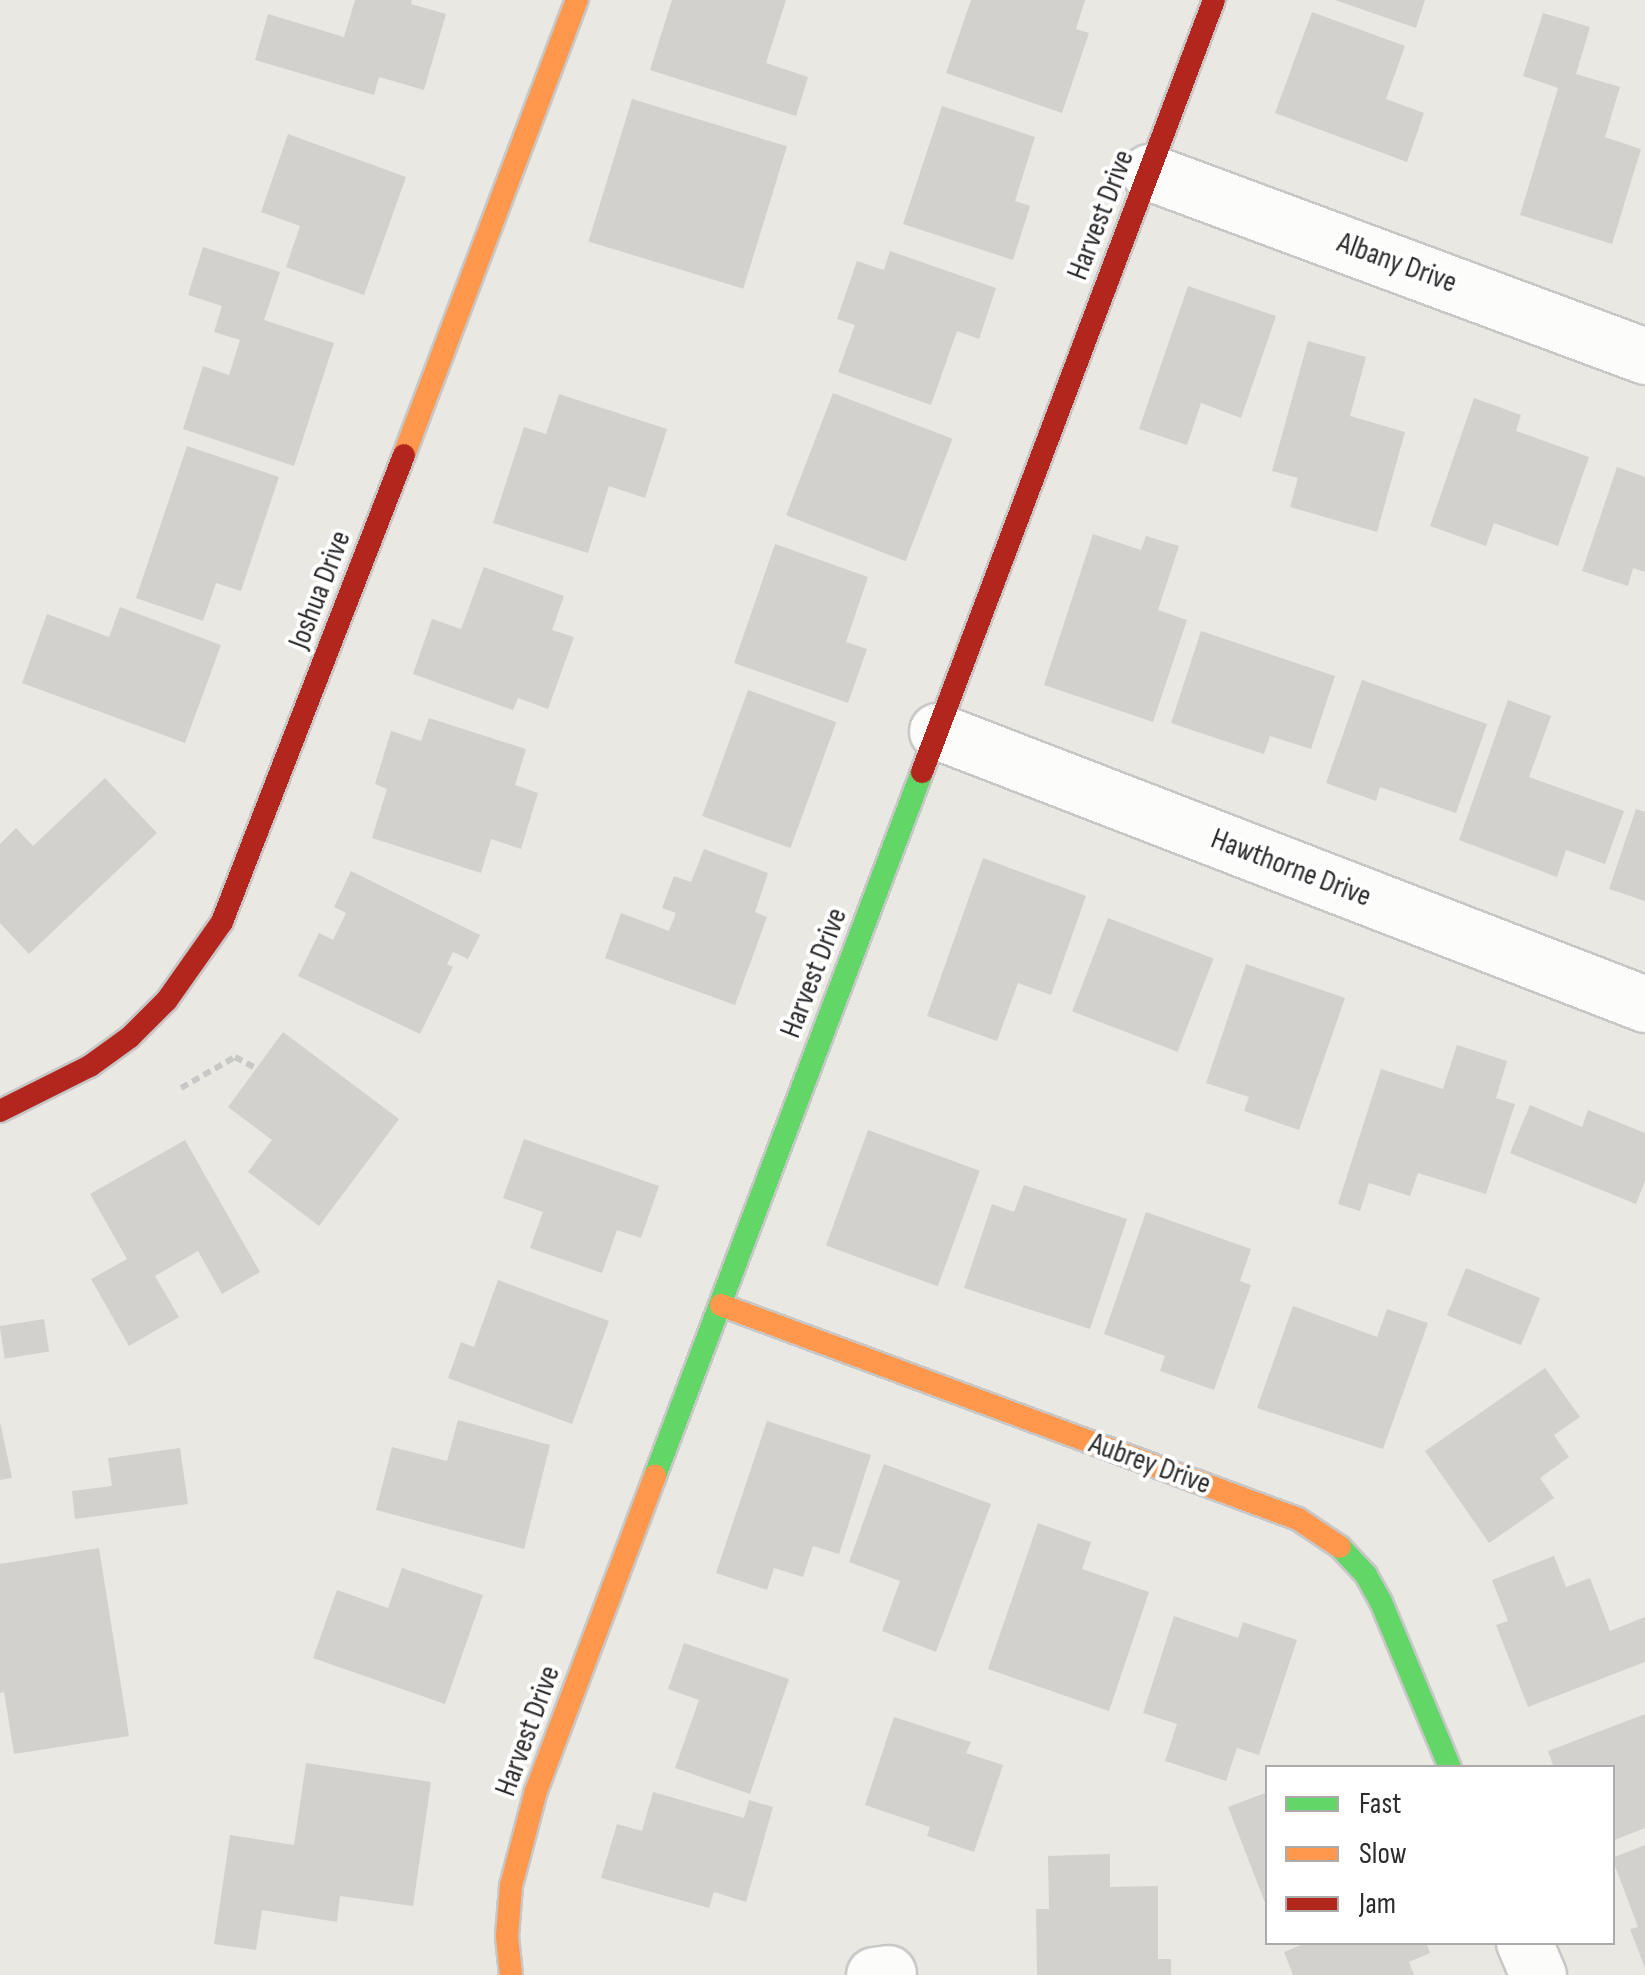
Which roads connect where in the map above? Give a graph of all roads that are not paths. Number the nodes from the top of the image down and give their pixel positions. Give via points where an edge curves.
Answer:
1 (577, 0) edge
2 (1214, 0) edge
3 (1149, 172) junction
4 (1645, 356) edge
5 (937, 732) junction
6 (1645, 1004) edge
7 (0, 1111) edge
8 (721, 1304) junction
9 (1449, 1765) edge
10 (1525, 1945) edge
11 (511, 1975) edge
12 (1538, 1975) edge

1 - 7 street, Joshua Drive via 222,922 167,1000 130,1038
2 - 3 street, Harvest Drive
3 - 4 street, Albany Drive
3 - 5 street, Harvest Drive
5 - 6 street, Hawthorne Drive
5 - 8 street, Harvest Drive
8 - 9 street, Aubrey Drive via 1298,1519 1332,1538 1366,1574 1381,1602
8 - 11 street, Harvest Drive via 521,1838 507,1936
10 - 12 street

